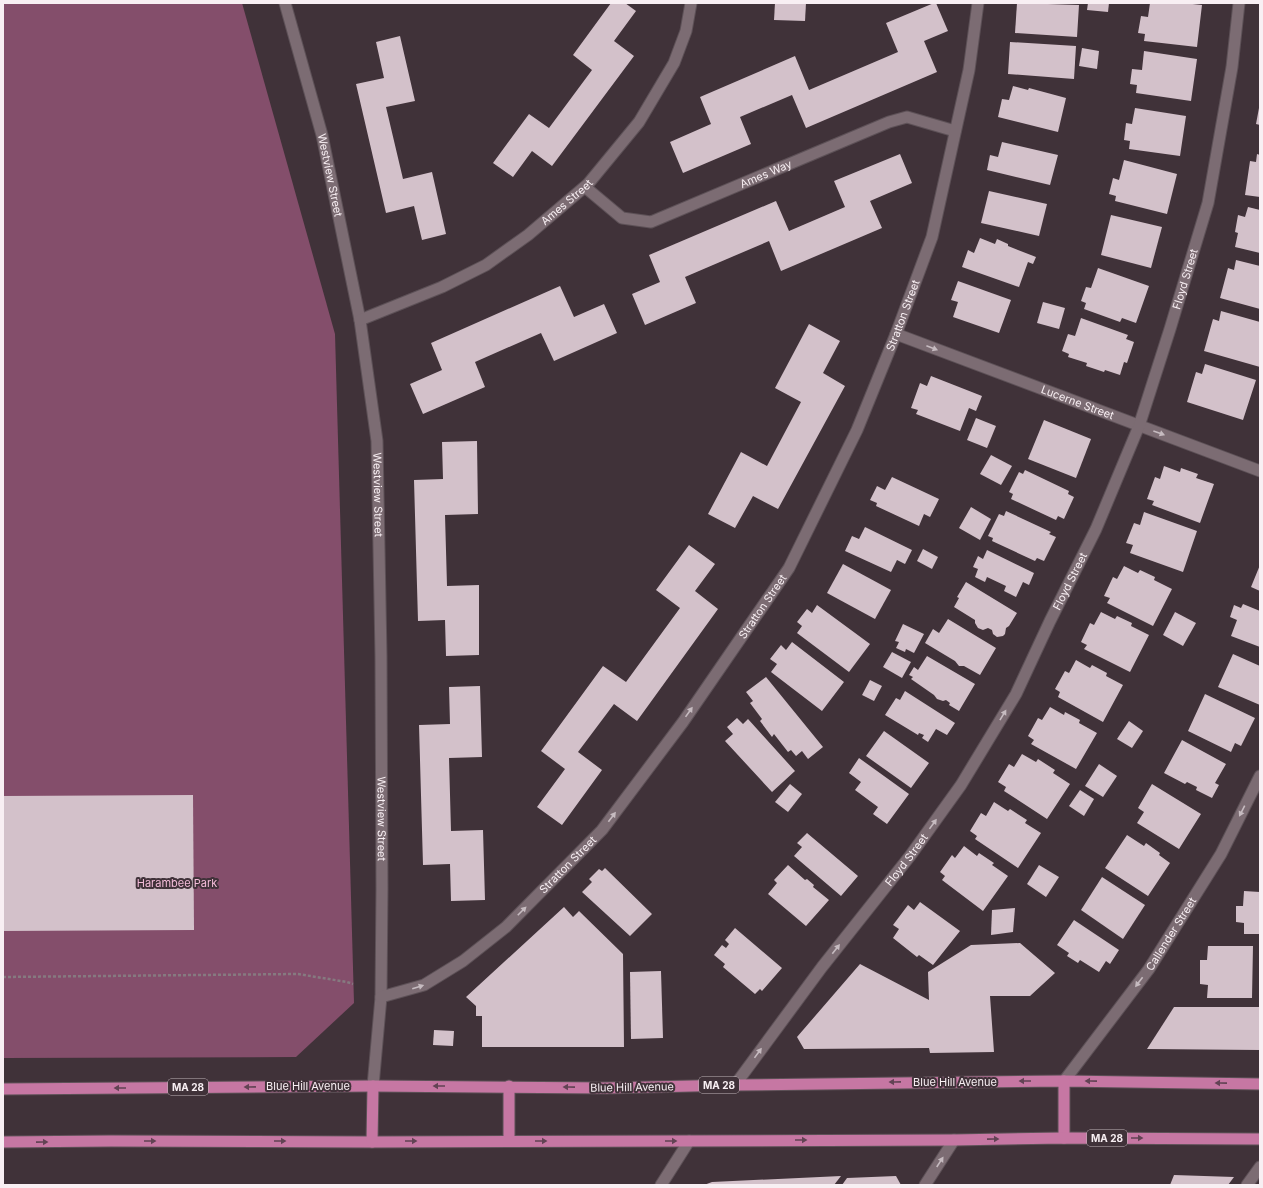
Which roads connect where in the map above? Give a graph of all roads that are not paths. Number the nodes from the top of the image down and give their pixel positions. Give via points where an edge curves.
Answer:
1 (285, 3) edge
2 (691, 3) edge
3 (978, 3) edge
4 (1239, 3) edge
5 (955, 131) junction
6 (585, 187) junction
7 (360, 320) junction
8 (896, 334) junction
9 (1138, 426) junction
10 (1260, 471) edge
11 (1260, 777) edge
12 (381, 997) junction
13 (1064, 1081) junction
14 (1260, 1084) edge
15 (735, 1085) junction
16 (373, 1086) junction
17 (508, 1086) junction
18 (3, 1089) edge
19 (1064, 1138) junction
20 (1260, 1139) edge
21 (954, 1140) junction
22 (509, 1141) junction
23 (689, 1141) junction
24 (3, 1142) edge
25 (372, 1142) junction
26 (1260, 1167) edge
27 (661, 1185) edge
28 (925, 1185) edge
29 (1247, 1185) edge

1 - 7 street, Westview Street via 322,135
2 - 6 street, Ames Street via 686,31 674,63 639,122
3 - 5 street, Stratton Street via 969,70
4 - 9 street, Floyd Street via 1232,67 1208,203
5 - 6 street, Ames Way via 906,117 889,122 651,222 622,218
5 - 8 street, Stratton Street via 932,237
6 - 7 street, Ames Street via 528,235 486,265 442,287
7 - 12 street, Westview Street via 377,441 381,664
8 -> 9 street, Lucerne Street
12 -> 8 street, Stratton Street via 424,985 464,961 506,927 602,830 683,722 788,568 857,430
9 -> 10 street, Lucerne Street
15 -> 9 street, Floyd Street via 910,856 965,778 1016,694 1096,529
11 -> 13 street, Callender Street via 1221,854 1149,969
12 - 16 street
14 -> 13 main road, Blue Hill Avenue / MA 28
13 -> 15 main road, Blue Hill Avenue / MA 28
13 - 19 main road
15 -> 17 main road, Blue Hill Avenue / MA 28 via 606,1088
17 -> 16 main road, Blue Hill Avenue / MA 28
16 -> 18 main road, Blue Hill Avenue / MA 28
16 - 25 main road
17 - 22 main road
19 -> 20 main road, MA 28
21 -> 19 main road, MA 28
23 -> 21 main road, MA 28
28 -> 21 street
22 -> 23 main road, MA 28
25 -> 22 main road, MA 28
23 - 27 street
24 -> 25 main road, MA 28
26 - 29 street

